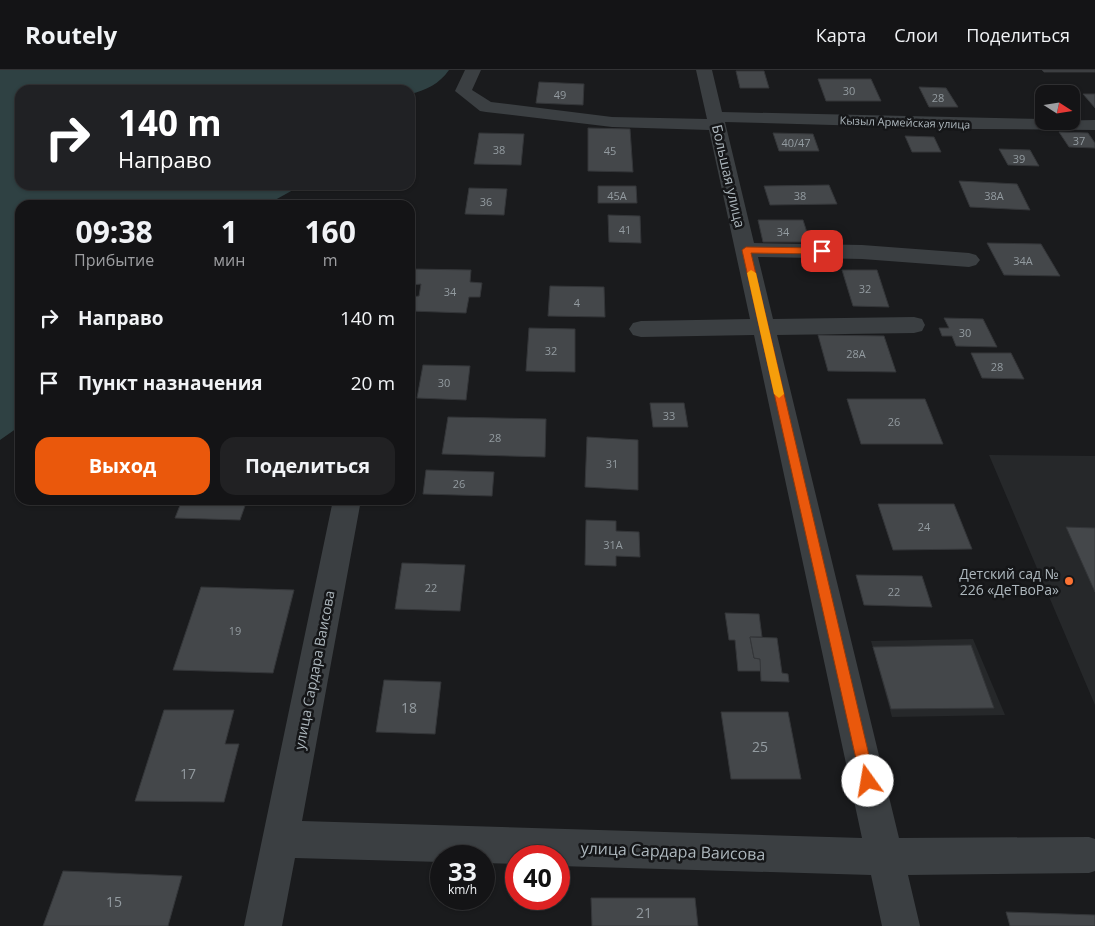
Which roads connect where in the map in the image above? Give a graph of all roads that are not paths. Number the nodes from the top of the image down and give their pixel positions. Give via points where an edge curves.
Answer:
1 (473, 70) edge
2 (704, 70) edge
3 (716, 121) junction
4 (1091, 121) edge
5 (746, 250) junction
6 (969, 260) dead end
7 (914, 325) dead end
8 (764, 326) junction
9 (642, 329) dead end
10 (346, 505) edge
11 (280, 839) junction
12 (1090, 854) dead end
13 (885, 857) junction
14 (263, 926) edge
15 (901, 926) edge

1 - 3 street, Кызыл Армейская улица via 463,91 486,107 612,122
2 - 3 street, Большая улица
3 - 4 street, Кызыл Армейская улица via 974,124
3 - 5 street, Большая улица
5 - 6 street via 862,252
5 - 8 street, Большая улица
7 - 8 street
8 - 9 street
8 - 13 street, Большая улица
10 - 11 street, улица Сардара Ваисова
11 - 13 street, улица Сардара Ваисова
11 - 14 street, улица Сардара Ваисова
12 - 13 street, улица Сардара Ваисова
13 - 15 street, Большая улица

